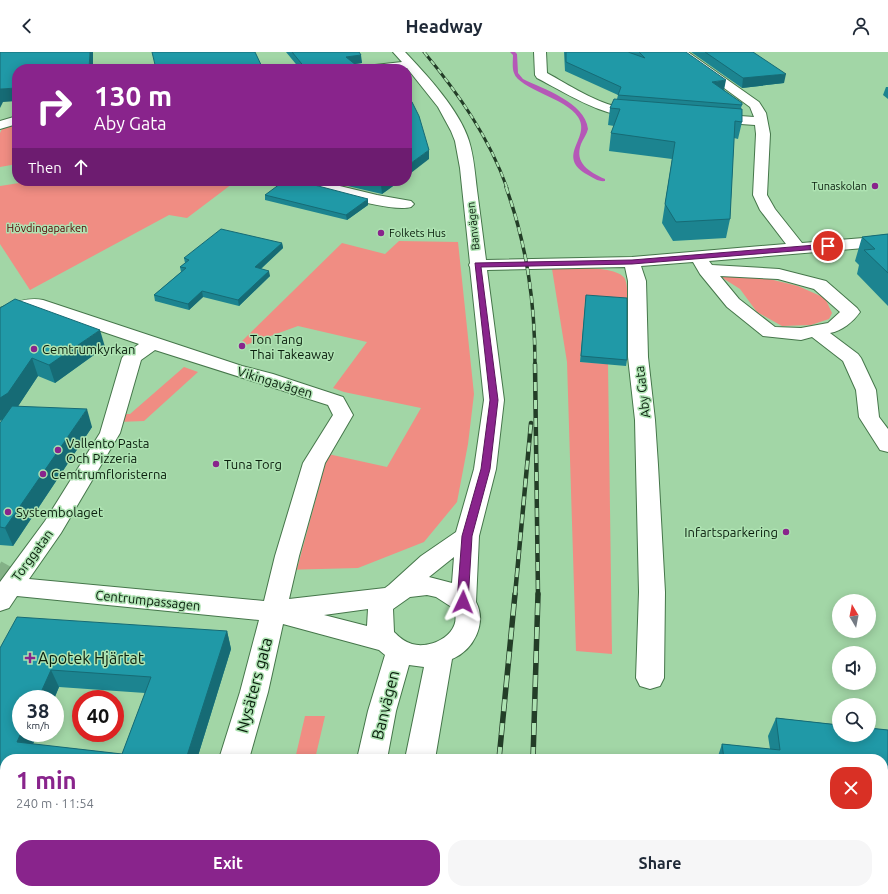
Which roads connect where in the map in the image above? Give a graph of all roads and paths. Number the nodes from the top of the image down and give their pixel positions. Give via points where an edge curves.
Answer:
1 (399, 52) edge
2 (540, 52) edge
3 (681, 52) edge
4 (410, 64) edge
5 (412, 67) edge
6 (649, 113) edge
7 (702, 117) edge
8 (12, 121) edge
9 (761, 121) junction
10 (0, 125) edge
11 (321, 186) edge
12 (406, 204) dead end
13 (888, 241) edge
14 (798, 249) junction
15 (632, 262) junction
16 (702, 263) junction
17 (477, 265) junction
18 (0, 314) edge
19 (815, 331) junction
20 (152, 343) junction
21 (888, 445) edge
22 (467, 536) junction
23 (23, 588) dead end
24 (396, 593) junction
25 (0, 601) edge
26 (463, 602) junction
27 (273, 611) junction
28 (393, 646) junction
29 (440, 654) junction
30 (650, 678) dead end
31 (235, 754) edge
32 (373, 754) edge
33 (421, 754) edge

1 - 4 street, Banvägen
2 - 6 street via 541,75 598,104 618,111
3 - 9 street via 755,105
5 - 17 street, Banvägen via 447,112 461,140 467,168
7 - 9 street
8 - 10 street
9 - 14 street via 763,134 760,196
11 - 12 street via 377,200
13 - 14 street
14 - 16 street
15 - 16 street
15 - 17 street
15 - 30 street, Aby Gata via 637,281 638,363 647,458 652,592
16 - 19 street via 733,303 770,332 801,334
16 - 19 street via 780,274 820,285 851,312 834,328
17 - 22 street, Banvägen via 494,400 485,469
18 - 20 street, Vikingavägen via 19,306 36,304
19 - 21 street via 851,358 866,390 868,417
20 - 25 street, Torggatan via 132,358 110,433 60,516
20 - 27 street, Vikingavägen via 336,401 343,415 314,463
22 - 24 street via 425,566
22 - 26 street, Banvägen
23 - 27 street, Centrumpassagen
24 - 26 street via 416,585 440,587
24 - 27 street, Centrumpassagen
24 - 28 street via 381,607 380,631
26 - 29 street, Banvägen via 469,620 463,636 453,647
27 - 28 street, Centrumpassagen
27 - 31 street, Nysäters gata via 254,692
28 - 29 street, Banvägen via 407,654
28 - 32 street, Banvägen
29 - 33 street

